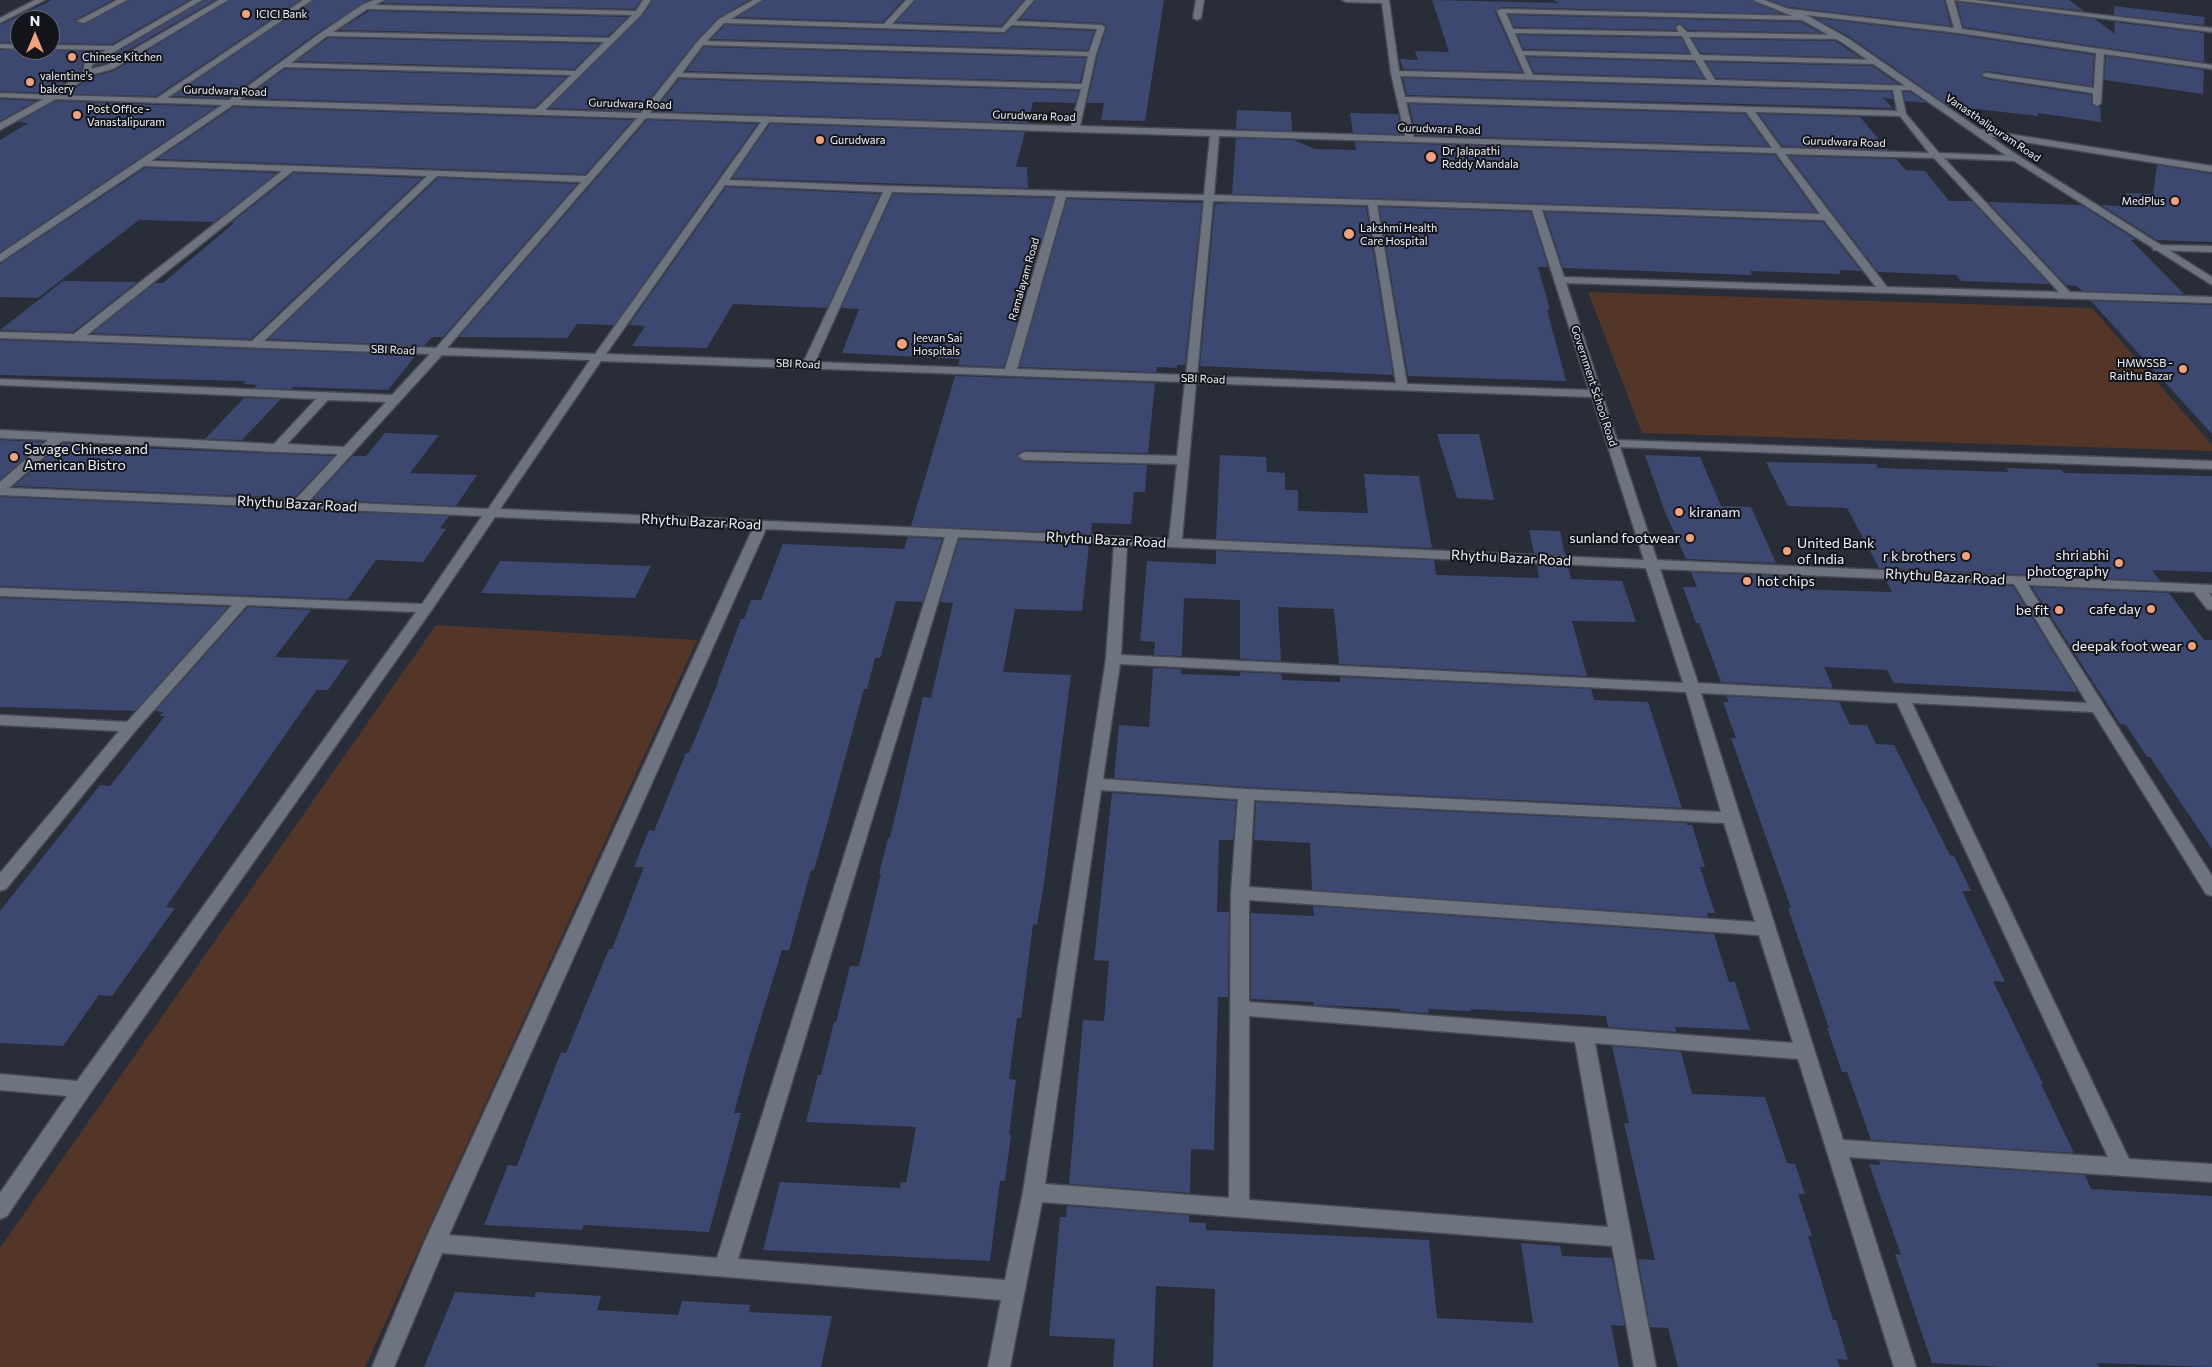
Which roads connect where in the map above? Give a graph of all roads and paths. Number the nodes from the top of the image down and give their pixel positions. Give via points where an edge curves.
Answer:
1 (41, 0) edge
2 (123, 0) edge
3 (198, 0) edge
4 (224, 0) edge
5 (308, 0) edge
6 (380, 0) edge
7 (647, 0) edge
8 (758, 0) edge
9 (910, 0) edge
10 (1030, 0) edge
11 (1200, 0) edge
12 (1346, 0) edge
13 (1758, 0) edge
14 (1950, 0) edge
15 (1957, 0) edge
16 (1385, 1) edge
17 (365, 7) junction
18 (1789, 11) junction
19 (638, 13) junction
20 (1673, 15) junction
21 (1197, 18) dead end
22 (1805, 18) junction
23 (0, 21) edge
24 (81, 21) dead end
25 (722, 21) junction
26 (1010, 23) junction
27 (886, 26) junction
28 (2212, 30) edge
29 (1511, 31) junction
30 (1959, 31) junction
31 (325, 34) junction
32 (1684, 34) junction
33 (1838, 37) junction
34 (610, 40) junction
35 (701, 43) junction
36 (60, 47) edge
37 (114, 48) junction
38 (2100, 51) junction
39 (1521, 53) junction
40 (1092, 54) junction
41 (1697, 57) junction
42 (1876, 62) junction
43 (281, 65) junction
44 (2212, 67) edge
45 (87, 73) junction
46 (578, 73) junction
47 (1395, 73) junction
48 (676, 75) junction
49 (1986, 75) dead end
50 (1530, 77) junction
51 (1712, 82) junction
52 (1086, 87) junction
53 (1896, 87) junction
54 (1913, 88) junction
55 (2097, 91) junction
56 (0, 96) edge
57 (53, 97) junction
58 (1402, 99) junction
59 (159, 100) junction
60 (232, 102) junction
61 (2097, 103) dead end
62 (1749, 110) junction
63 (538, 112) junction
64 (1902, 114) junction
65 (644, 115) junction
66 (766, 119) junction
67 (0, 127) edge
68 (1075, 129) junction
69 (1977, 132) junction
70 (1215, 133) junction
71 (1410, 139) junction
72 (1779, 151) junction
73 (1937, 156) junction
74 (2015, 158) junction
75 (140, 163) junction
76 (291, 168) junction
77 (2212, 169) edge
78 (435, 173) junction
79 (588, 179) junction
80 (721, 182) junction
81 (889, 189) junction
82 (1062, 193) junction
83 (1209, 198) junction
84 (1372, 202) junction
85 (1536, 208) junction
86 (1827, 217) junction
87 (2157, 248) junction
88 (2212, 249) edge
89 (0, 259) edge
90 (1559, 280) junction
91 (2212, 282) edge
92 (1884, 290) junction
93 (2067, 295) junction
94 (2212, 300) edge
95 (0, 335) edge
96 (76, 338) junction
97 (255, 344) junction
98 (439, 351) junction
99 (598, 357) junction
100 (808, 365) junction
101 (1010, 372) junction
102 (1192, 379) junction
103 (0, 382) edge
104 (1402, 387) junction
105 (1596, 394) junction
106 (325, 396) junction
107 (395, 400) junction
108 (0, 434) edge
109 (59, 436) junction
110 (1612, 443) junction
111 (276, 448) junction
112 (348, 451) junction
113 (1024, 456) dead end
114 (1184, 460) junction
115 (2212, 466) edge
116 (0, 490) edge
117 (299, 504) junction
118 (492, 513) junction
119 (761, 525) junction
120 (953, 533) junction
121 (1121, 541) junction
122 (1175, 543) junction
123 (1652, 564) junction
124 (2019, 581) junction
125 (2206, 589) edge
126 (0, 592) edge
127 (242, 601) junction
128 (2212, 606) edge
129 (426, 608) junction
130 (1113, 659) junction
131 (1692, 688) junction
132 (1902, 698) junction
133 (2100, 708) junction
134 (0, 720) edge
135 (131, 727) junction
136 (1093, 784) junction
137 (1246, 794) junction
138 (1731, 818) junction
139 (0, 885) edge
140 (2212, 890) edge
141 (1240, 893) junction
142 (1766, 929) junction
143 (1239, 1008) junction
144 (1584, 1036) junction
145 (1806, 1052) junction
146 (0, 1082) edge
147 (82, 1089) junction
148 (1837, 1148) junction
149 (2123, 1167) junction
150 (2212, 1174) edge
151 (1033, 1192) junction
152 (1239, 1208) junction
153 (0, 1210) edge
154 (1621, 1236) junction
155 (435, 1243) junction
156 (725, 1268) junction
157 (1015, 1291) junction
158 (383, 1367) edge
159 (999, 1367) edge
160 (1645, 1367) edge
161 (1905, 1367) edge

1 - 23 street
2 - 24 street
3 - 37 street
4 - 45 street via 110,67
5 - 59 street
6 - 17 street
7 - 19 street
8 - 25 street
9 - 27 street
10 - 26 street
11 - 21 street
12 - 16 street
13 - 18 street, Vanasthalipuram Road
14 - 30 street
15 - 28 street
16 - 47 street
17 - 19 street
17 - 31 street
18 - 22 street, Vanasthalipuram Road
18 - 30 street
19 - 34 street
20 - 22 street
20 - 29 street via 1500,8
20 - 32 street
22 - 33 street, Vanasthalipuram Road
25 - 27 street
25 - 35 street
26 - 27 street via 1004,30
26 - 40 street via 1101,27
29 - 32 street
29 - 39 street
30 - 38 street
31 - 34 street
31 - 43 street
32 - 33 street
32 - 41 street
33 - 42 street, Vanasthalipuram Road
34 - 46 street
35 - 40 street
35 - 48 street
36 - 37 street
37 - 45 street via 88,64
38 - 44 street
38 - 55 street
39 - 41 street
39 - 50 street
40 - 52 street
41 - 42 street
41 - 51 street
42 - 54 street, Vanasthalipuram Road
43 - 46 street
43 - 60 street
45 - 57 street
46 - 63 street
47 - 50 street
47 - 58 street
48 - 52 street
48 - 65 street
49 - 55 street
50 - 51 street
51 - 53 street
52 - 68 street
53 - 54 street
53 - 64 street
54 - 69 street, Vanasthalipuram Road
55 - 61 street
56 - 57 street, Gurudwara Road
57 - 59 street, Gurudwara Road
57 - 67 street
58 - 62 street
58 - 71 street
59 - 60 street, Gurudwara Road
60 - 63 street, Gurudwara Road
60 - 75 street
62 - 64 street
62 - 72 street
63 - 65 street, Gurudwara Road
64 - 73 street
65 - 66 street, Gurudwara Road
65 - 79 street
66 - 68 street, Gurudwara Road
66 - 80 street
68 - 70 street, Gurudwara Road
69 - 74 street, Vanasthalipuram Road
69 - 77 street
70 - 71 street, Gurudwara Road
70 - 83 street
71 - 72 street, Gurudwara Road
72 - 73 street, Gurudwara Road
72 - 86 street
73 - 74 street, Gurudwara Road
73 - 93 street
74 - 87 street, Vanasthalipuram Road
75 - 76 street
75 - 89 street
76 - 78 street
76 - 96 street
78 - 79 street
78 - 97 street
79 - 98 street
80 - 81 street
80 - 99 street
81 - 82 street
81 - 100 street
82 - 83 street
82 - 101 street, Ramalayam Road
83 - 84 street
83 - 102 street
84 - 85 street
84 - 104 street
85 - 86 street
85 - 90 street, Government School Road
86 - 92 street
87 - 88 street
87 - 91 street, Vanasthalipuram Road
90 - 92 street
90 - 105 street, Government School Road
92 - 93 street
93 - 94 street
95 - 96 street, SBI Road
96 - 97 street, SBI Road
97 - 98 street, SBI Road
98 - 99 street, SBI Road
98 - 107 street
99 - 100 street, SBI Road
99 - 118 street
100 - 101 street, SBI Road
101 - 102 street, SBI Road
102 - 104 street, SBI Road
102 - 114 street
103 - 106 street
104 - 105 street, SBI Road
105 - 110 street, Government School Road
106 - 107 street
106 - 111 street
107 - 112 street
108 - 109 street
109 - 111 street
109 - 116 street
110 - 115 street
110 - 123 street, Government School Road
111 - 112 street
112 - 117 street
113 - 114 street
114 - 122 street
116 - 117 street, Rhythu Bazar Road
117 - 118 street, Rhythu Bazar Road
118 - 119 street, Rhythu Bazar Road
118 - 129 street
119 - 120 street, Rhythu Bazar Road
119 - 155 street
120 - 121 street, Rhythu Bazar Road
120 - 156 street
121 - 122 street, Rhythu Bazar Road
121 - 130 street
122 - 123 street, Rhythu Bazar Road
123 - 124 street, Rhythu Bazar Road
123 - 131 street, Government School Road
124 - 125 street, Rhythu Bazar Road
124 - 133 street
125 - 128 street
126 - 127 street
127 - 129 street
127 - 135 street
129 - 147 street
130 - 131 street
130 - 136 street
131 - 132 street
131 - 138 street, Government School Road
132 - 133 street
132 - 149 street
133 - 140 street
134 - 135 street
135 - 139 street
136 - 137 street
136 - 151 street
137 - 138 street
137 - 141 street
138 - 142 street, Government School Road
141 - 142 street
141 - 143 street
142 - 145 street, Government School Road
143 - 144 street
143 - 152 street
144 - 145 street
144 - 154 street
145 - 148 street, Government School Road
146 - 147 street
147 - 153 street
148 - 149 street
148 - 161 street, Government School Road
149 - 150 street
151 - 152 street
151 - 157 street
152 - 154 street
154 - 160 street
155 - 156 street
155 - 158 street
156 - 157 street
157 - 159 street

